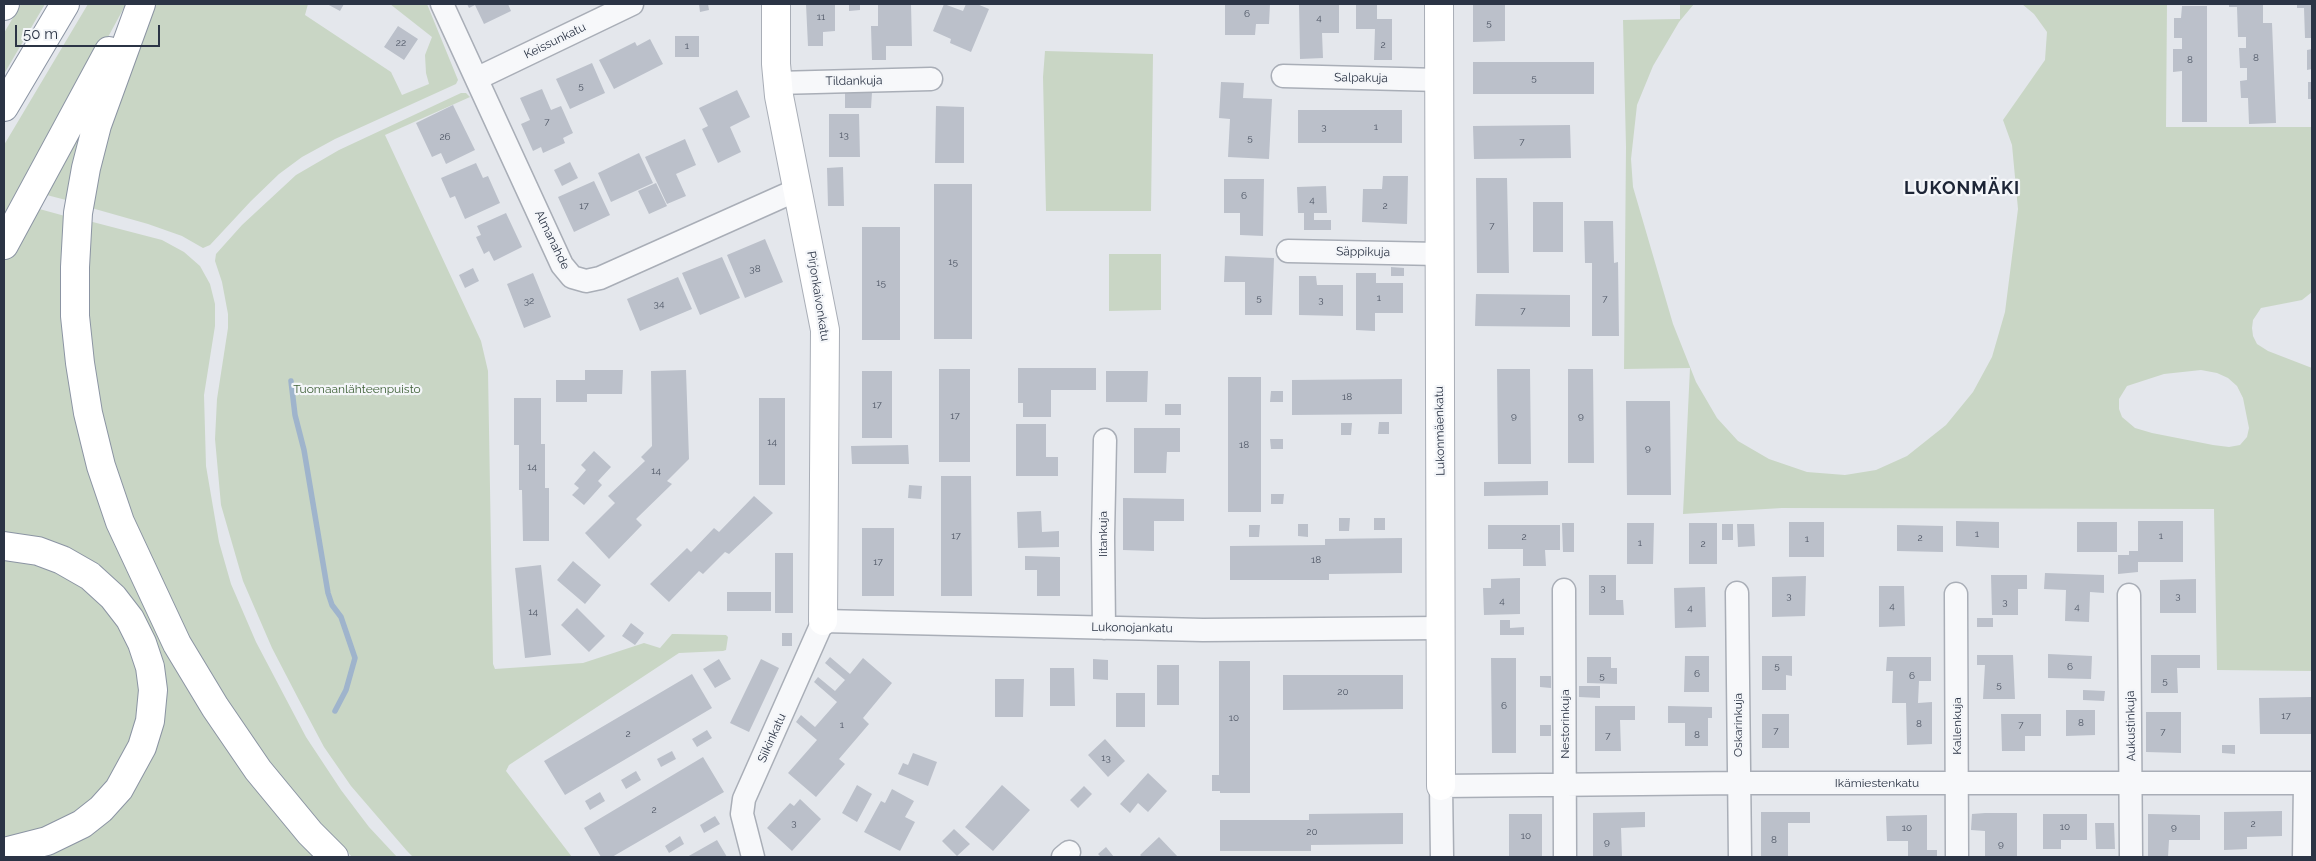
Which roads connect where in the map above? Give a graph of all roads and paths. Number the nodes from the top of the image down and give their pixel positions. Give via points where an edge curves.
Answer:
1 (65, 4) edge
2 (134, 4) edge
3 (141, 4) edge
4 (442, 4) edge
5 (632, 4) edge
6 (776, 4) edge
7 (1439, 4) edge
8 (1283, 76) dead end
9 (478, 78) junction
10 (931, 79) dead end
11 (1439, 80) junction
12 (777, 83) junction
13 (4, 107) edge
14 (798, 189) junction
15 (4, 245) edge
16 (1288, 251) dead end
17 (1439, 254) junction
18 (1105, 440) dead end
19 (4, 546) edge
20 (1564, 590) dead end
21 (1737, 593) dead end
22 (1956, 594) dead end
23 (2129, 595) dead end
24 (823, 621) junction
25 (1104, 628) junction
26 (1441, 628) junction
27 (1740, 783) junction
28 (1958, 783) junction
29 (2309, 783) edge
30 (2132, 784) junction
31 (1566, 785) junction
32 (1441, 786) junction
33 (4, 852) edge
34 (334, 857) edge
35 (753, 857) edge
36 (1442, 857) edge
37 (1565, 857) edge
38 (1740, 857) edge
39 (1957, 857) edge
40 (2131, 857) edge
41 (2304, 857) edge

1 - 13 main road
2 - 15 main road
3 - 34 main road via 97,125 78,214 75,316 88,414 120,522 177,644 258,770
4 - 9 street, Almanahde
5 - 9 street, Keissunkatu
6 - 12 main road, Pirjonkaivonkatu
7 - 11 main road, Lukonmäenkatu
8 - 11 street, Salpakuja
9 - 14 street, Almanahde via 562,265 578,280 600,278
10 - 12 street, Tildankuja
11 - 17 main road, Lukonmäenkatu
12 - 14 main road, Pirjonkaivonkatu
14 - 24 main road, Pirjonkaivonkatu via 825,330
16 - 17 street, Säppikuja
17 - 26 main road, Lukonmäenkatu
18 - 25 street, Iitankuja
19 - 33 main road via 38,551 62,560 90,576 113,597 130,619 142,643 150,667 152,690 150,721 142,747 119,789 101,809 82,824 47,841
20 - 31 street, Nestorinkuja
21 - 27 street, Oskarinkuja
22 - 28 street, Kallenkuja
23 - 30 street, Aukustinkuja
24 - 25 street, Lukonojankatu
24 - 35 street, Siikinkatu via 744,799 742,814
25 - 26 street, Lukonojankatu
26 - 32 main road, Lukonmäenkatu
27 - 28 street, Ikämiestenkatu
27 - 31 street, Ikämiestenkatu
27 - 38 street, Oskarinkuja
28 - 30 street, Ikämiestenkatu
28 - 39 street, Kallenkuja
29 - 30 street, Ikämiestenkatu
29 - 41 street
30 - 40 street, Aukustinkuja
31 - 32 street, Ikämiestenkatu
31 - 37 street, Nestorinkuja
32 - 36 street, Lukonmäenkatu

